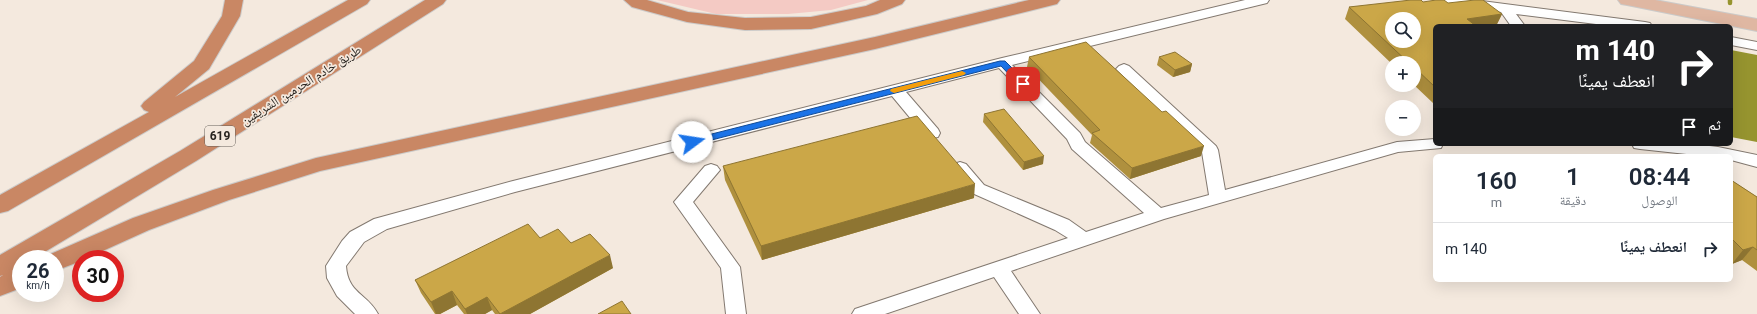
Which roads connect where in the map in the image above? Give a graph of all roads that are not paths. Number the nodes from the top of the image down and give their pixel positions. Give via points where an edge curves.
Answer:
1 (234, 0) edge
2 (361, 0) edge
3 (437, 0) edge
4 (633, 0) edge
5 (896, 0) edge
6 (1051, 0) edge
7 (1262, 0) edge
8 (1441, 0) edge
9 (1627, 0) edge
10 (1505, 8) junction
11 (1517, 24) edge
12 (1629, 24) edge
13 (1757, 25) edge
14 (1733, 41) edge
15 (1757, 46) edge
16 (1002, 63) junction
17 (1124, 69) dead end
18 (896, 90) junction
19 (1433, 144) edge
20 (1660, 146) edge
21 (1727, 154) edge
22 (1733, 155) edge
23 (1757, 161) edge
24 (711, 170) dead end
25 (1218, 198) junction
26 (0, 204) edge
27 (1158, 215) junction
28 (1084, 240) junction
29 (64, 258) edge
30 (0, 267) edge
31 (999, 269) junction
32 (12, 282) edge
33 (0, 287) edge
34 (368, 314) edge
35 (736, 314) edge
36 (862, 314) edge
37 (1030, 314) edge

1 - 26 highway via 231,16 202,65 156,103
2 - 26 highway
3 - 30 highway, طريق خادم الحرمين الشريفين / 619 via 188,156
4 - 5 highway via 687,17 745,24 811,23 870,10
6 - 29 highway via 875,43 316,165 141,224
7 - 16 street
8 - 10 street
9 - 13 main road
10 - 11 street
10 - 12 street
14 - 15 street
16 - 18 street
16 - 27 street via 1074,137 1078,145
17 - 25 street via 1210,150
18 - 28 street via 978,189 1062,225
18 - 34 street via 506,189 381,224 357,237 336,266 337,278 344,290
19 - 25 street via 1397,147
20 - 21 street
22 - 23 street
24 - 35 street via 683,202 730,266
25 - 27 street
27 - 28 street
28 - 31 street
31 - 36 street
31 - 37 street
32 - 33 highway

